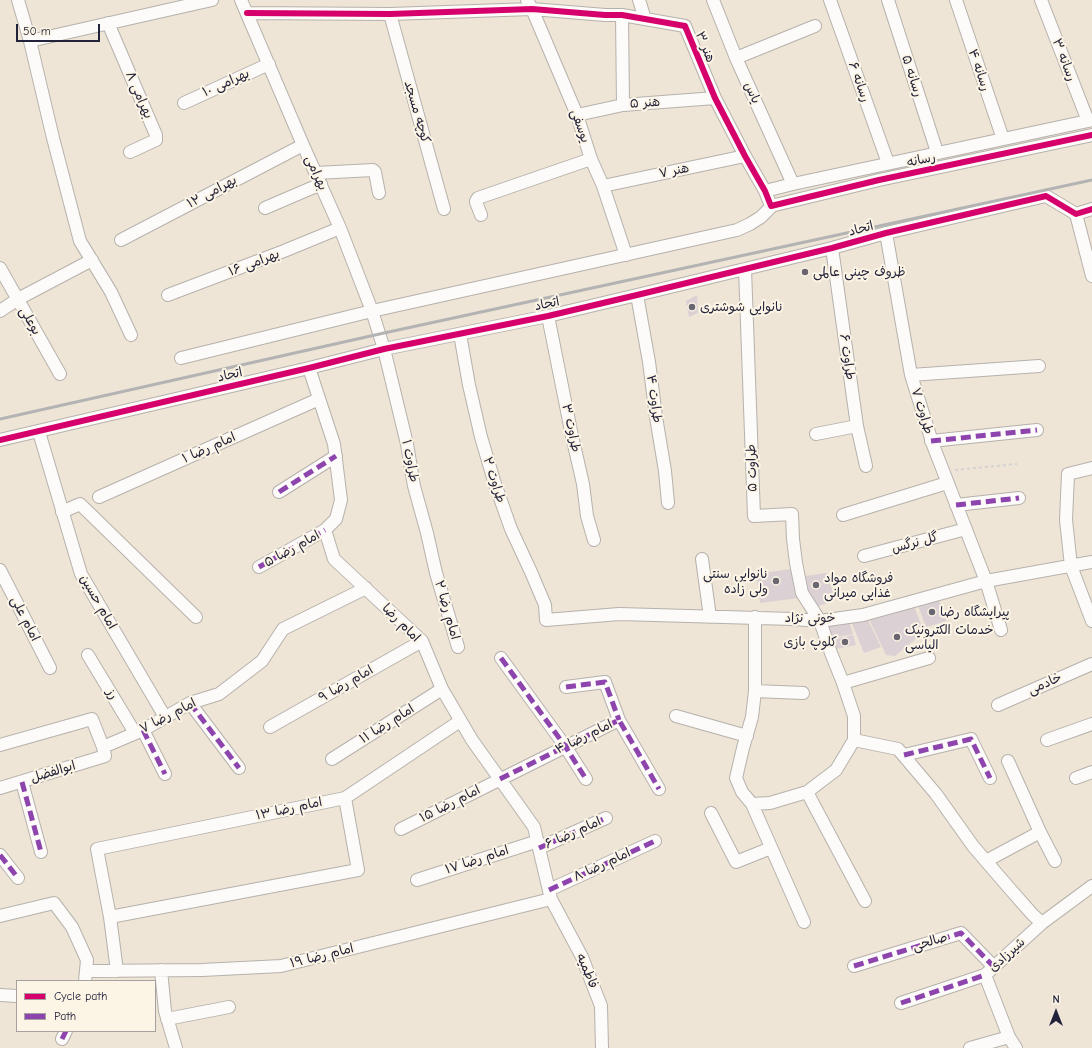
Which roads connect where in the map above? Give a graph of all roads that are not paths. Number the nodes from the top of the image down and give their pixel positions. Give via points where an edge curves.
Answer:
1 (18, 0) edge
2 (212, 0) edge
3 (241, 0) edge
4 (640, 0) edge
5 (713, 0) edge
6 (830, 0) edge
7 (888, 0) edge
8 (956, 0) edge
9 (1041, 0) edge
10 (529, 4) edge
11 (247, 13) junction
12 (390, 14) junction
13 (622, 15) junction
14 (645, 19) junction
15 (108, 24) junction
16 (815, 26) dead end
17 (30, 41) junction
18 (736, 58) junction
19 (269, 64) junction
20 (715, 98) junction
21 (184, 103) dead end
22 (623, 105) junction
23 (577, 115) junction
24 (1090, 120) edge
25 (1092, 135) edge
26 (1003, 139) junction
27 (303, 145) junction
28 (130, 152) dead end
29 (937, 152) junction
30 (745, 156) junction
31 (591, 159) junction
32 (888, 163) junction
33 (318, 179) junction
34 (793, 184) junction
35 (602, 186) junction
36 (765, 191) junction
37 (379, 192) dead end
38 (772, 206) junction
39 (265, 208) dead end
40 (444, 209) dead end
41 (1092, 209) edge
42 (1076, 214) junction
43 (481, 215) dead end
44 (340, 228) junction
45 (886, 233) junction
46 (121, 240) dead end
47 (832, 248) junction
48 (626, 255) junction
49 (92, 260) junction
50 (0, 268) edge
51 (745, 269) junction
52 (1092, 276) edge
53 (168, 295) dead end
54 (637, 295) junction
55 (18, 299) junction
56 (0, 311) edge
57 (372, 311) junction
58 (548, 316) junction
59 (460, 334) junction
60 (130, 335) dead end
61 (384, 349) junction
62 (182, 358) dead end
63 (1039, 366) dead end
64 (309, 368) junction
65 (60, 374) dead end
66 (911, 375) junction
67 (319, 400) junction
68 (857, 426) junction
69 (1037, 430) dead end
70 (39, 432) junction
71 (816, 434) dead end
72 (0, 440) edge
73 (931, 442) junction
74 (336, 456) junction
75 (866, 466) dead end
76 (1092, 468) edge
77 (945, 477) junction
78 (279, 492) dead end
79 (99, 497) dead end
80 (1019, 498) dead end
81 (668, 503) dead end
82 (956, 505) junction
83 (62, 512) junction
84 (843, 515) dead end
85 (966, 529) junction
86 (325, 530) junction
87 (594, 540) dead end
88 (864, 556) dead end
89 (702, 559) dead end
90 (1092, 562) edge
91 (1071, 566) junction
92 (259, 567) dead end
93 (0, 570) edge
94 (436, 573) joint
95 (986, 581) junction
96 (366, 588) junction
97 (196, 617) dead end
98 (710, 617) junction
99 (755, 618) junction
100 (546, 620) joint
101 (820, 621) junction
102 (1092, 621) edge
103 (1001, 630) dead end
104 (422, 641) junction
105 (458, 647) dead end
106 (88, 655) dead end
107 (501, 658) dead end
108 (929, 658) dead end
109 (1092, 664) edge
110 (50, 668) dead end
111 (843, 683) junction
112 (566, 687) dead end
113 (442, 689) junction
114 (755, 691) junction
115 (803, 693) dead end
116 (190, 703) junction
117 (998, 705) dead end
118 (676, 716) dead end
119 (165, 717) junction
120 (619, 720) junction
121 (460, 721) junction
122 (1092, 724) edge
123 (270, 727) dead end
124 (139, 732) junction
125 (747, 736) junction
126 (854, 740) junction
127 (1047, 740) dead end
128 (0, 745) edge
129 (565, 746) junction
130 (104, 752) junction
131 (904, 755) junction
132 (332, 759) dead end
133 (1008, 761) dead end
134 (239, 768) dead end
135 (1092, 772) edge
136 (165, 774) dead end
137 (990, 778) dead end
138 (1076, 778) dead end
139 (500, 779) junction
140 (586, 779) dead end
141 (22, 782) junction
142 (0, 788) edge
143 (659, 789) dead end
144 (807, 792) junction
145 (344, 798) junction
146 (752, 804) junction
147 (711, 813) dead end
148 (606, 818) dead end
149 (401, 829) dead end
150 (1040, 832) junction
151 (655, 841) dead end
152 (538, 845) junction
153 (771, 848) junction
154 (41, 852) dead end
155 (0, 855) edge
156 (986, 861) junction
157 (1055, 861) dead end
158 (18, 878) dead end
159 (417, 880) dead end
160 (1092, 886) edge
161 (550, 894) junction
162 (865, 901) dead end
163 (0, 916) edge
164 (110, 917) junction
165 (804, 922) dead end
166 (1042, 923) junction
167 (854, 966) dead end
168 (161, 970) junction
169 (117, 971) junction
170 (989, 971) junction
171 (86, 976) edge
172 (0, 995) edge
173 (16, 996) edge
174 (901, 1003) dead end
175 (229, 1007) dead end
176 (167, 1019) junction
177 (1009, 1037) junction
178 (176, 1048) edge
179 (602, 1048) edge
180 (970, 1048) edge
181 (1016, 1048) edge

1 - 17 street
2 - 15 street
3 - 11 street, بهرامی
4 - 14 street
5 - 18 street, یاس
6 - 32 street, رسانه ۶
7 - 29 street, رسانه ۵
8 - 26 street, رسانه ۴
9 - 24 street, رسانه ۳
10 - 12 street, هنر ۳
10 - 13 street, هنر ۳
10 - 23 street, یوسفی
11 - 12 street, هنر ۳
11 - 19 street, بهرامی
12 - 40 street, کوچه مسجد
13 - 14 street, هنر ۳
13 - 22 street
14 - 20 street, هنر ۳ via 685,26
15 - 17 street
15 - 28 street, بهرامی ۸ via 156,135 156,140
16 - 18 street
17 - 49 street via 80,241
18 - 34 street, یاس
19 - 21 street, بهرامی ۱۰
19 - 27 street, بهرامی
20 - 22 street, هنر ۵
20 - 30 street, هنر ۳
22 - 23 street, هنر ۵
23 - 31 street, یوسفی
24 - 26 street, رسانه
25 - 38 street, رسانه
26 - 29 street, رسانه
27 - 33 street, بهرامی
27 - 46 street, بهرامی ۱۲
29 - 32 street, رسانه
30 - 35 street, هنر ۷
30 - 36 street, هنر ۳
31 - 35 street, یوسفی
31 - 43 street via 478,198 476,202
32 - 34 street, رسانه
33 - 37 street via 373,170
33 - 39 street
33 - 44 street, بهرامی
34 - 36 street, رسانه
35 - 48 street, یوسفی
36 - 38 street
38 - 48 street via 761,217 736,230
41 - 42 street
42 - 45 street, اتحاد via 1046,196
42 - 52 street
44 - 53 street, بهرامی ۱۶
44 - 57 street, بهرامی
45 - 47 street, اتحاد
45 - 66 street, طراوت ۷
47 - 51 street, اتحاد
47 - 68 street, طراوت ۶
48 - 57 street
49 - 55 street
49 - 60 street via 111,292
50 - 55 street, بوعلی
51 - 54 street, اتحاد
51 - 101 street, طراوت ۵ via 754,516 792,514 796,563 802,594
54 - 58 street, اتحاد
54 - 81 street, طراوت ۴
55 - 56 street
55 - 65 street, بوعلی
57 - 61 street, بهرامی
57 - 62 street
58 - 59 street, اتحاد
58 - 87 street, طراوت ۳ via 583,484 587,516
59 - 61 street, اتحاد
59 - 100 street, طراوت ۲ via 481,437 494,481 511,529 545,605
61 - 64 street, اتحاد
61 - 94 street, طراوت ۱
63 - 66 street
64 - 67 street
64 - 70 street, اتحاد
66 - 73 street, طراوت ۷
67 - 74 street
67 - 79 street, امام رضا ۱
68 - 71 street
68 - 75 street, طراوت ۶
69 - 73 street
70 - 72 street, اتحاد
70 - 83 street, امام حسین
73 - 77 street, طراوت ۷
74 - 78 street
74 - 86 street via 341,500 336,519
76 - 91 street via 1068,474 1066,520
77 - 82 street, طراوت ۷
77 - 84 street
80 - 82 street
82 - 85 street, طراوت ۷
83 - 97 street via 80,504
83 - 119 street, امام حسین via 81,574
85 - 88 street, گل نرگس
85 - 95 street, طراوت ۷
86 - 92 street, امام رضا ۵
86 - 96 street, امام رضا via 334,559
89 - 98 street
90 - 91 street, خونی نژاد
91 - 95 street, خونی نژاد
91 - 102 street
93 - 110 street, امام علی
94 - 105 street, امام رضا ۲
95 - 101 street, خونی نژاد via 863,615
95 - 103 street, طراوت ۷
96 - 104 street, امام رضا
96 - 116 street, امام رضا ۷ via 283,629 262,661 219,694
98 - 99 street, خونی نژاد
98 - 100 street, خونی نژاد via 619,614
99 - 101 street, خونی نژاد
99 - 114 street
101 - 111 street
104 - 113 street, امام رضا
104 - 123 street, امام رضا ۹
106 - 124 street, رز
107 - 129 street
108 - 111 street
109 - 117 street, خادمی
111 - 126 street via 854,716
112 - 120 street via 605,682
113 - 121 street, امام رضا
113 - 132 street, امام رضا ۱۱
114 - 115 street
114 - 125 street
116 - 119 street, امام رضا ۷
116 - 134 street
118 - 125 street
119 - 124 street, امام رضا ۷
120 - 129 street, امام رضا ۴
120 - 143 street, امام رضا ۴
121 - 139 street, امام رضا
121 - 145 street, امام رضا ۱۳
122 - 127 street
124 - 130 street, امام رضا ۷
124 - 136 street, رز
125 - 146 street via 736,778 742,792
126 - 131 street via 898,749
126 - 144 street via 836,770
128 - 130 street via 92,718
129 - 139 street, امام رضا ۴
129 - 140 street
130 - 141 street, ابوالفضل
131 - 137 street via 971,739
131 - 156 street
133 - 150 street
135 - 138 street
139 - 149 street, امام رضا ۱۵
139 - 152 street, امام رضا via 534,827
141 - 142 street, ابوالفضل
141 - 154 street
144 - 146 street via 770,803
144 - 162 street
145 - 164 street, امام رضا ۱۳ via 97,849
145 - 164 street via 358,870
146 - 153 street
147 - 153 street via 736,862
148 - 152 street, امام رضا ۶
150 - 156 street
150 - 157 street
151 - 161 street, امام رضا ۸
152 - 159 street, امام رضا ۱۷
152 - 161 street, امام رضا
153 - 165 street
155 - 158 street
156 - 166 street
160 - 166 street, شیرزادی
161 - 168 street, امام رضا ۱۹ via 281,966
161 - 179 street, فاطمیه via 582,958 601,1006
163 - 171 street via 54,903 72,927 87,960
164 - 169 street
166 - 170 street, شیرزادی
167 - 170 street, صالحی via 961,933
168 - 169 street, امام رضا ۱۹
168 - 176 street
169 - 171 street, امام رضا ۱۹
170 - 174 street
170 - 177 street, شیرزادی
172 - 173 street
175 - 176 street
176 - 178 street
177 - 180 street
177 - 181 street, شیرزادی

